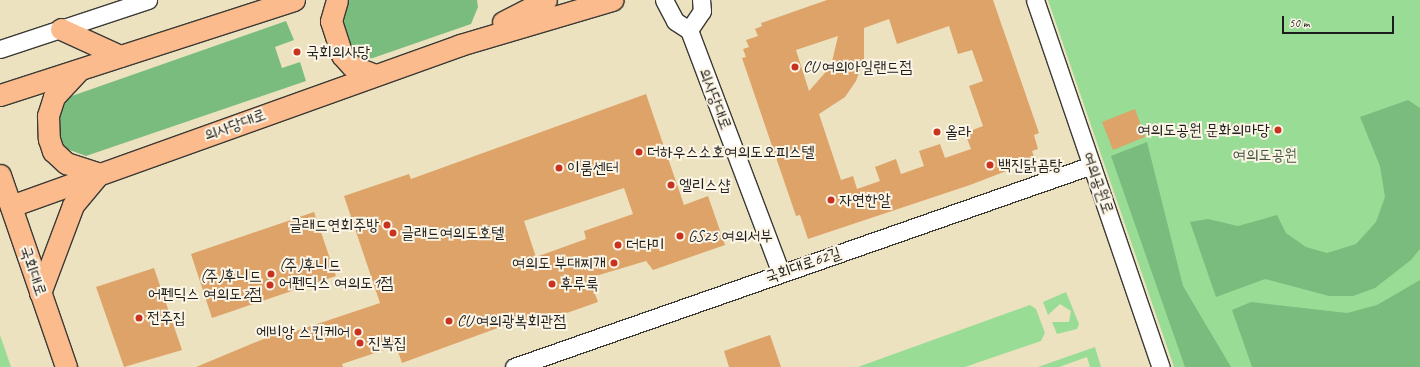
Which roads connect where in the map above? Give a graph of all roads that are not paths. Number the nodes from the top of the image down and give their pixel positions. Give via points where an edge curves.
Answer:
1 (148, 0) edge
2 (294, 0) edge
3 (337, 0) edge
4 (546, 0) edge
5 (612, 0) edge
6 (664, 0) edge
7 (701, 0) edge
8 (1035, 0) edge
9 (61, 29) junction
10 (690, 33) junction
11 (460, 45) junction
12 (0, 49) edge
13 (120, 56) junction
14 (81, 68) junction
15 (375, 75) junction
16 (0, 95) edge
17 (1092, 165) junction
18 (98, 174) junction
19 (0, 175) edge
20 (10, 206) junction
21 (781, 273) junction
22 (40, 292) junction
23 (66, 367) edge
24 (514, 367) edge
25 (1161, 367) edge

1 - 9 street
2 - 13 main road
3 - 15 main road via 331,21 342,55 352,66
4 - 11 main road, 의사당대로
5 - 11 main road, 의사당대로
6 - 10 street via 675,21
7 - 10 street via 702,11
8 - 17 street, 여의공원로
9 - 12 street
9 - 13 main road
10 - 21 street, 의사당대로
11 - 15 main road, 의사당대로
13 - 14 main road
14 - 16 main road
14 - 18 main road via 54,97 48,116 49,139 53,151 66,163
15 - 18 main road, 의사당대로
17 - 21 street, 국회대로62길
17 - 25 street, 여의공원로
18 - 20 main road, 의사당대로
18 - 22 main road via 72,206
19 - 20 main road, 국회대로
20 - 22 main road, 국회대로
21 - 24 street, 국회대로62길
22 - 23 main road, 국회대로

